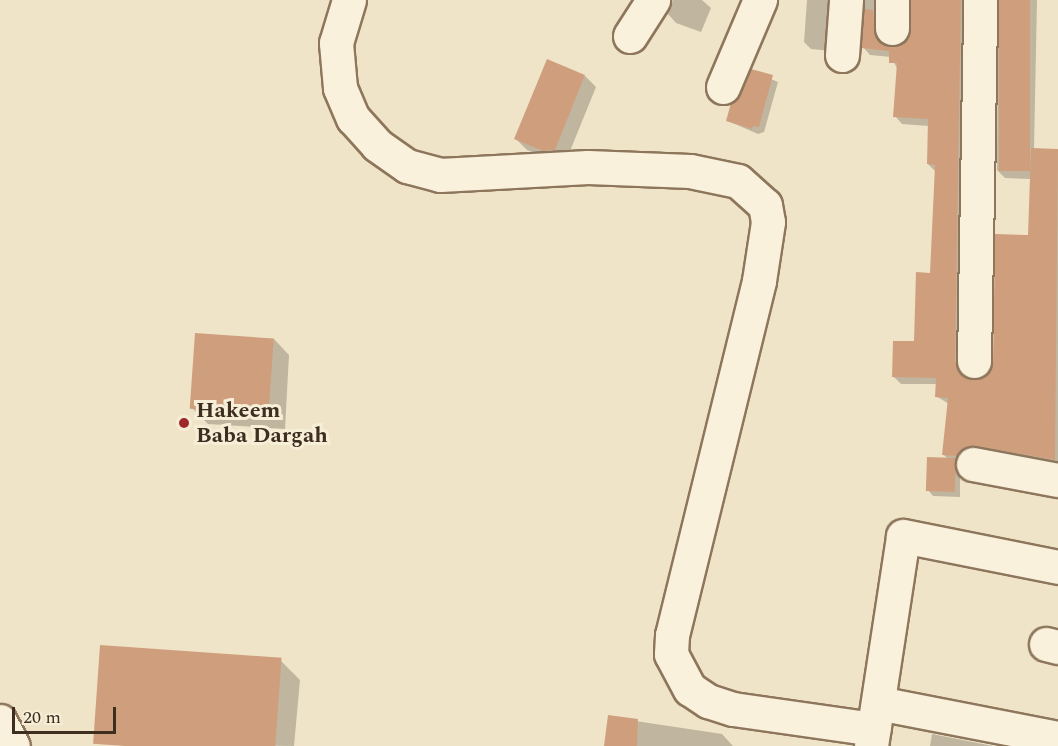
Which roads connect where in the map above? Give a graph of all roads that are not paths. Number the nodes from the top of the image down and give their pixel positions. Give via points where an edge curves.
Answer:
1 (349, 0) edge
2 (654, 0) edge
3 (760, 0) edge
4 (846, 0) edge
5 (980, 0) edge
6 (630, 36) dead end
7 (842, 55) dead end
8 (723, 87) dead end
9 (974, 361) dead end
10 (973, 464) dead end
11 (1058, 480) edge
12 (1058, 567) edge
13 (0, 721) edge
14 (874, 726) edge
15 (1058, 738) edge
16 (13, 746) edge

1 - 14 street via 336,43 340,88 353,118 377,144 407,166 440,175 588,167 690,171 738,181 765,205 768,222 759,281 672,635 671,654 690,689 708,701 733,709
2 - 6 street
3 - 8 street
4 - 7 street
5 - 9 street
10 - 11 street
12 - 14 street via 903,536
13 - 16 street
14 - 15 street

